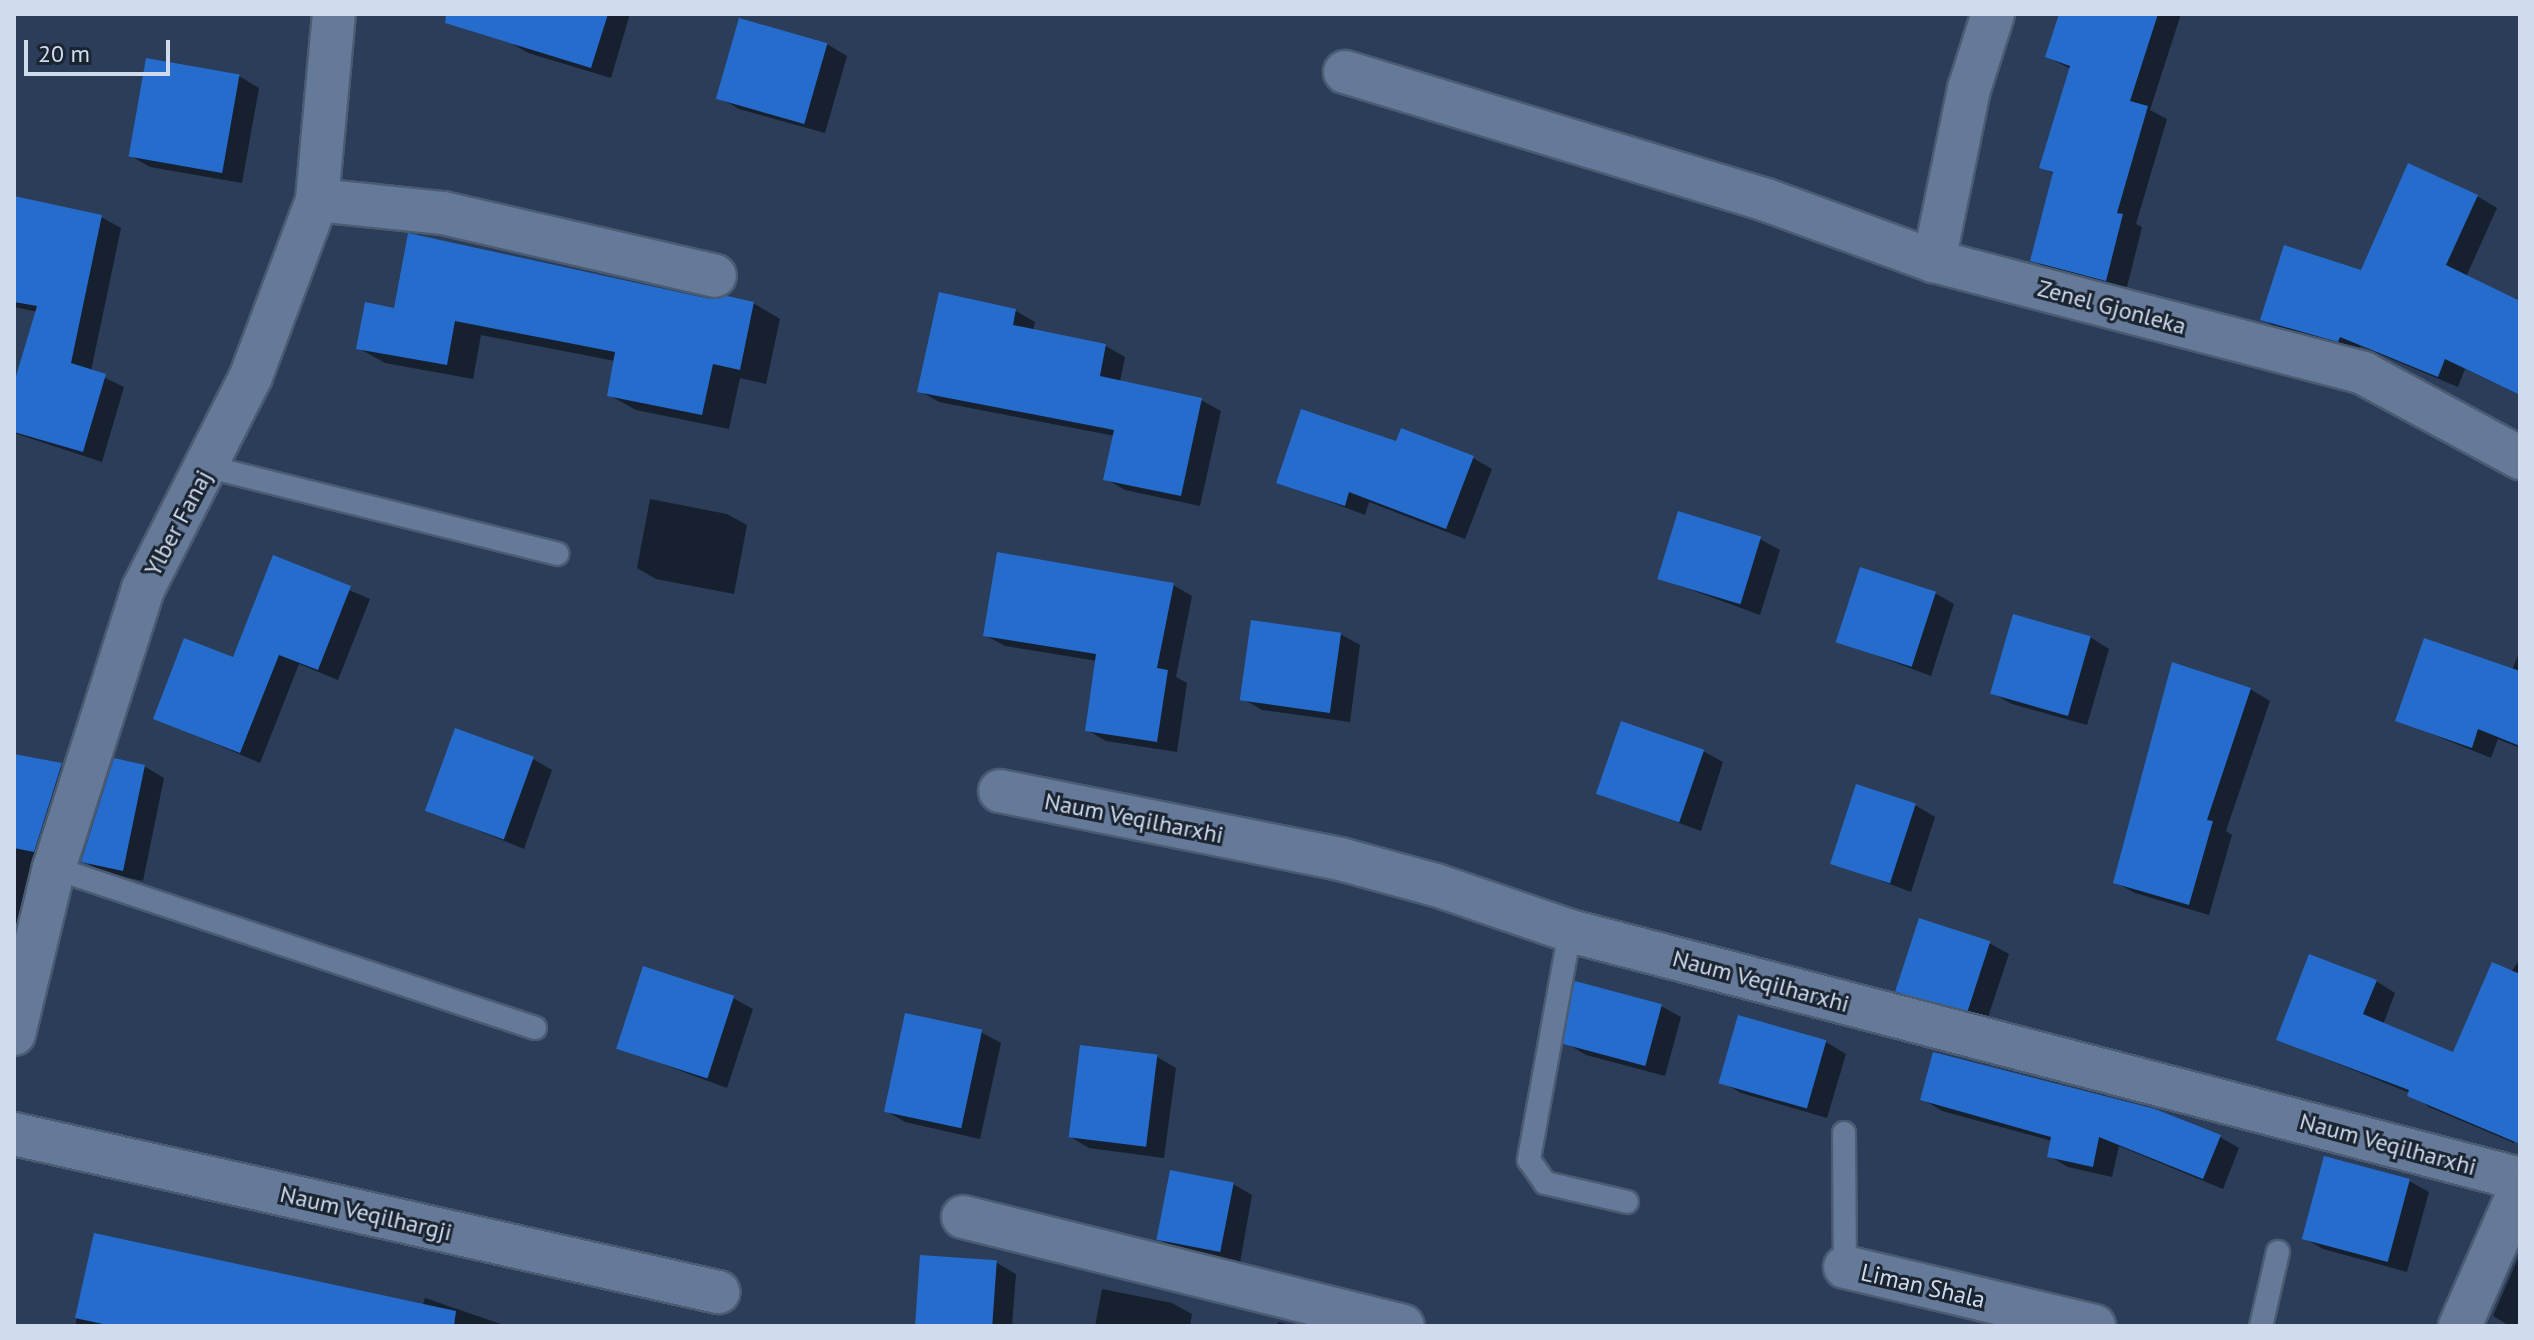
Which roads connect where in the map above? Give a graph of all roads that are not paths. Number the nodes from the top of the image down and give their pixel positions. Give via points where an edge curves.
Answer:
1 (334, 14) edge
2 (1993, 14) edge
3 (1345, 72) dead end
4 (317, 200) junction
5 (1934, 261) junction
6 (715, 276) dead end
7 (2520, 458) edge
8 (209, 467) junction
9 (557, 554) dead end
10 (1000, 791) dead end
11 (54, 868) junction
12 (1570, 931) junction
13 (535, 1028) dead end
14 (14, 1034) edge
15 (1844, 1133) dead end
16 (14, 1134) edge
17 (2520, 1179) edge
18 (2520, 1189) edge
19 (1627, 1202) dead end
20 (963, 1217) dead end
21 (2278, 1252) dead end
22 (1845, 1267) joint
23 (718, 1292) dead end
24 (1403, 1326) edge
25 (2094, 1326) edge
26 (2261, 1326) edge
27 (2460, 1326) edge

1 - 4 street, Ylber Fanaj
2 - 5 street via 1969,89
3 - 5 street, Zenel Gjonleka via 1766,200
4 - 6 street via 443,213
4 - 8 street, Ylber Fanaj via 251,376
5 - 7 street, Zenel Gjonleka via 2363,373
8 - 9 lane
8 - 11 street, Ylber Fanaj via 143,589
10 - 12 street, Naum Veqilharxhi via 1340,859
11 - 13 lane
11 - 14 street, Ylber Fanaj
12 - 17 street, Naum Veqilharxhi
12 - 19 lane via 1529,1160 1545,1183
15 - 22 lane
16 - 23 street, Naum Veqilhargji
18 - 27 street
20 - 24 street
21 - 26 lane
22 - 25 street, Liman Shala

